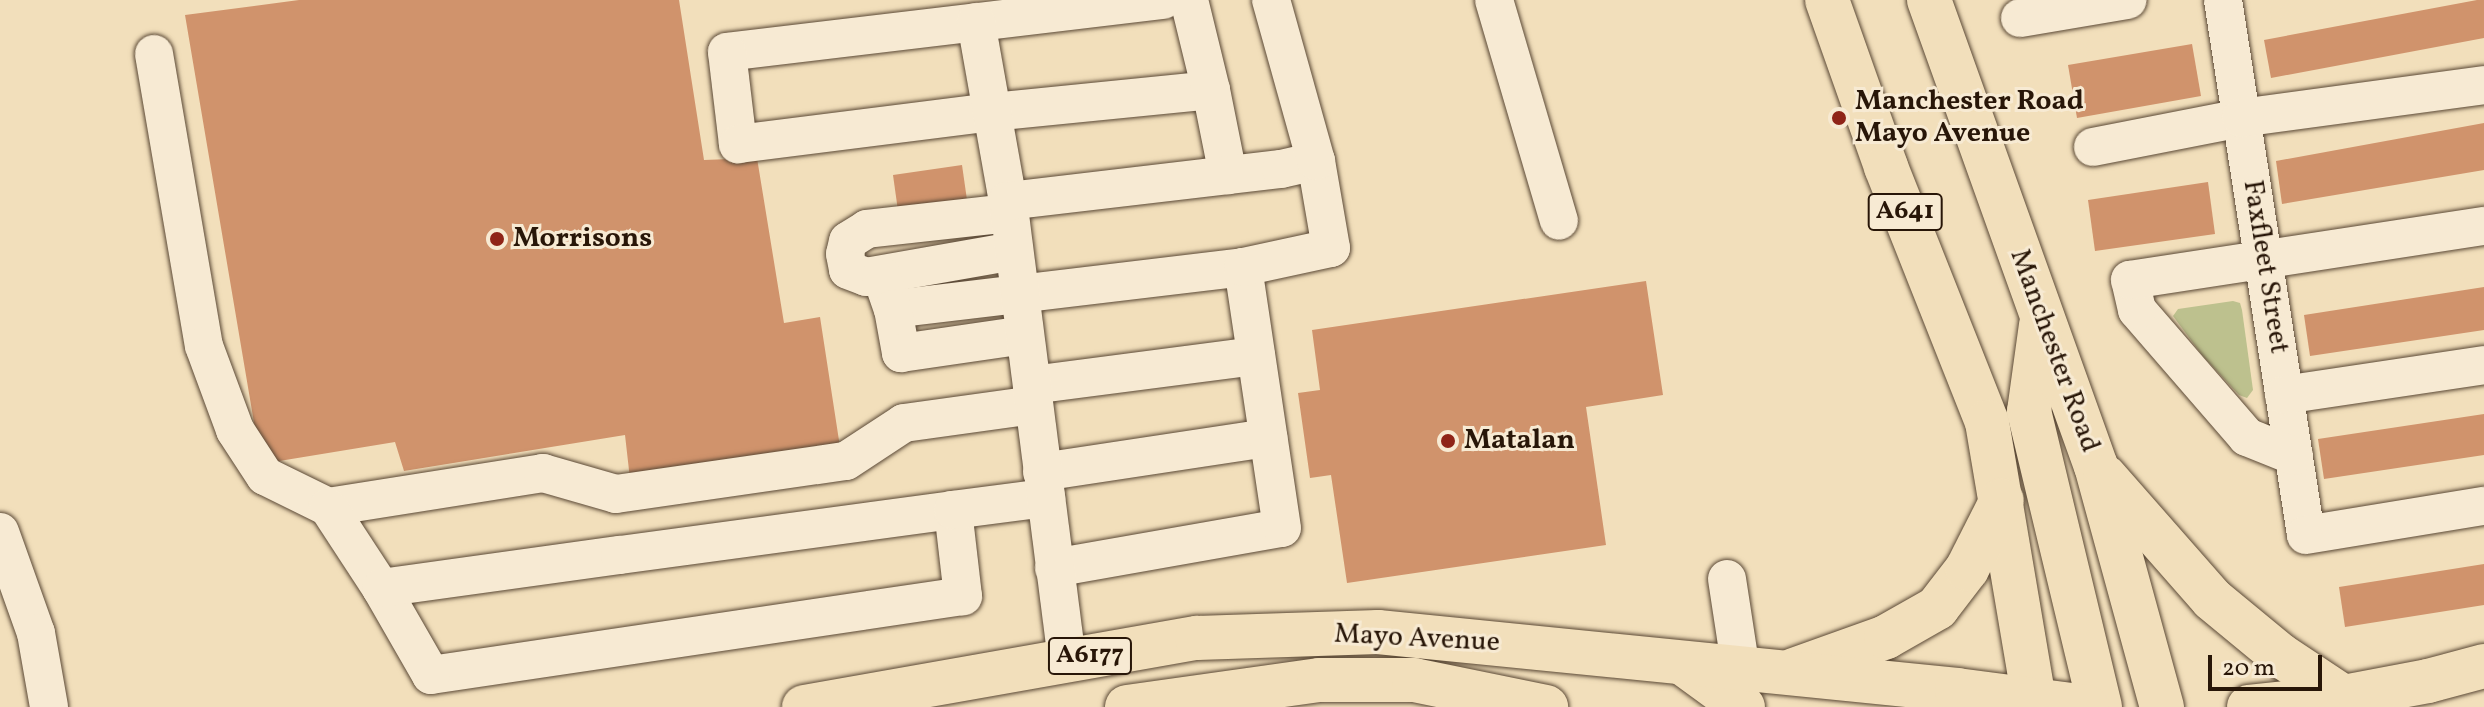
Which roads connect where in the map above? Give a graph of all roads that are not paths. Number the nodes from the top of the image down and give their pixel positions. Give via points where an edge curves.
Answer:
1 (1163, 0) edge
2 (1189, 0) edge
3 (1271, 0) edge
4 (1494, 0) edge
5 (1827, 0) edge
6 (1929, 0) edge
7 (2128, 0) edge
8 (2223, 0) edge
9 (2020, 18) dead end
10 (976, 22) junction
11 (154, 54) dead end
12 (2484, 85) edge
13 (1211, 90) junction
14 (992, 112) junction
15 (2241, 118) junction
16 (2093, 147) dead end
17 (1316, 161) junction
18 (1228, 175) junction
19 (1008, 207) junction
20 (1559, 221) dead end
21 (2484, 226) edge
22 (1014, 251) junction
23 (2263, 260) junction
24 (1243, 267) junction
25 (887, 292) junction
26 (1020, 295) junction
27 (2042, 319) junction
28 (1025, 335) junction
29 (1256, 356) junction
30 (2484, 365) edge
31 (1033, 395) junction
32 (2284, 395) junction
33 (1268, 438) junction
34 (2294, 456) junction
35 (2096, 466) junction
36 (1044, 485) junction
37 (2002, 500) junction
38 (2484, 506) edge
39 (328, 507) junction
40 (953, 510) junction
41 (0, 532) edge
42 (1054, 568) junction
43 (1727, 579) dead end
44 (381, 588) junction
45 (1067, 660) junction
46 (2484, 666) edge
47 (1745, 688) edge
48 (2343, 697) junction
49 (2036, 704) edge
50 (1533, 705) edge
51 (49, 707) edge
52 (804, 707) edge
53 (1127, 707) edge
54 (2087, 707) edge
55 (2100, 707) edge
56 (2162, 707) edge
57 (2249, 707) edge

1 - 10 street
2 - 13 street
3 - 17 street
4 - 20 street
5 - 37 main road, A641 via 1886,167 1987,422
6 - 27 main road, Manchester Road
7 - 9 street
8 - 15 street, Faxfleet Street
10 - 14 street
10 - 14 street via 727,52 738,144
11 - 39 street via 204,346 235,430 265,476
12 - 15 street
13 - 14 street
13 - 18 street
14 - 19 street
15 - 16 street
15 - 23 street, Faxfleet Street
17 - 18 street
17 - 24 street via 1331,248
18 - 19 street
19 - 22 street
19 - 25 street via 867,229 848,241 848,270
21 - 23 street
22 - 25 street
22 - 26 street
23 - 32 street, Faxfleet Street
23 - 34 street via 2130,280 2137,310 2247,437
24 - 26 street
24 - 29 street
25 - 26 street
25 - 28 street via 901,353
26 - 28 street
27 - 35 main road, Manchester Road
27 - 55 main road via 2029,411
28 - 31 street
29 - 31 street
29 - 33 street
30 - 32 street
31 - 36 street
31 - 39 street via 904,423 846,461 616,494 543,473
32 - 34 street, Faxfleet Street
33 - 36 street
33 - 42 street via 1282,528
34 - 38 street, Faxfleet Street via 2306,535
35 - 48 main road via 2212,599 2280,655
35 - 56 main road, Manchester Road
36 - 40 street
36 - 42 street
37 - 47 main road via 1967,569 1937,608 1886,637
37 - 49 main road, A641
39 - 44 street
40 - 44 street
40 - 44 street via 963,596 431,675
41 - 51 street via 36,633
42 - 45 street
43 - 47 street
45 - 47 main road, Mayo Avenue / A6177 via 1197,638 1378,632 1682,663
45 - 52 main road, Mayo Avenue / A6177
46 - 48 main road
47 - 49 main road
48 - 57 main road
49 - 54 main road
50 - 53 main road, Mayo Avenue / A6177 via 1414,680 1319,680

